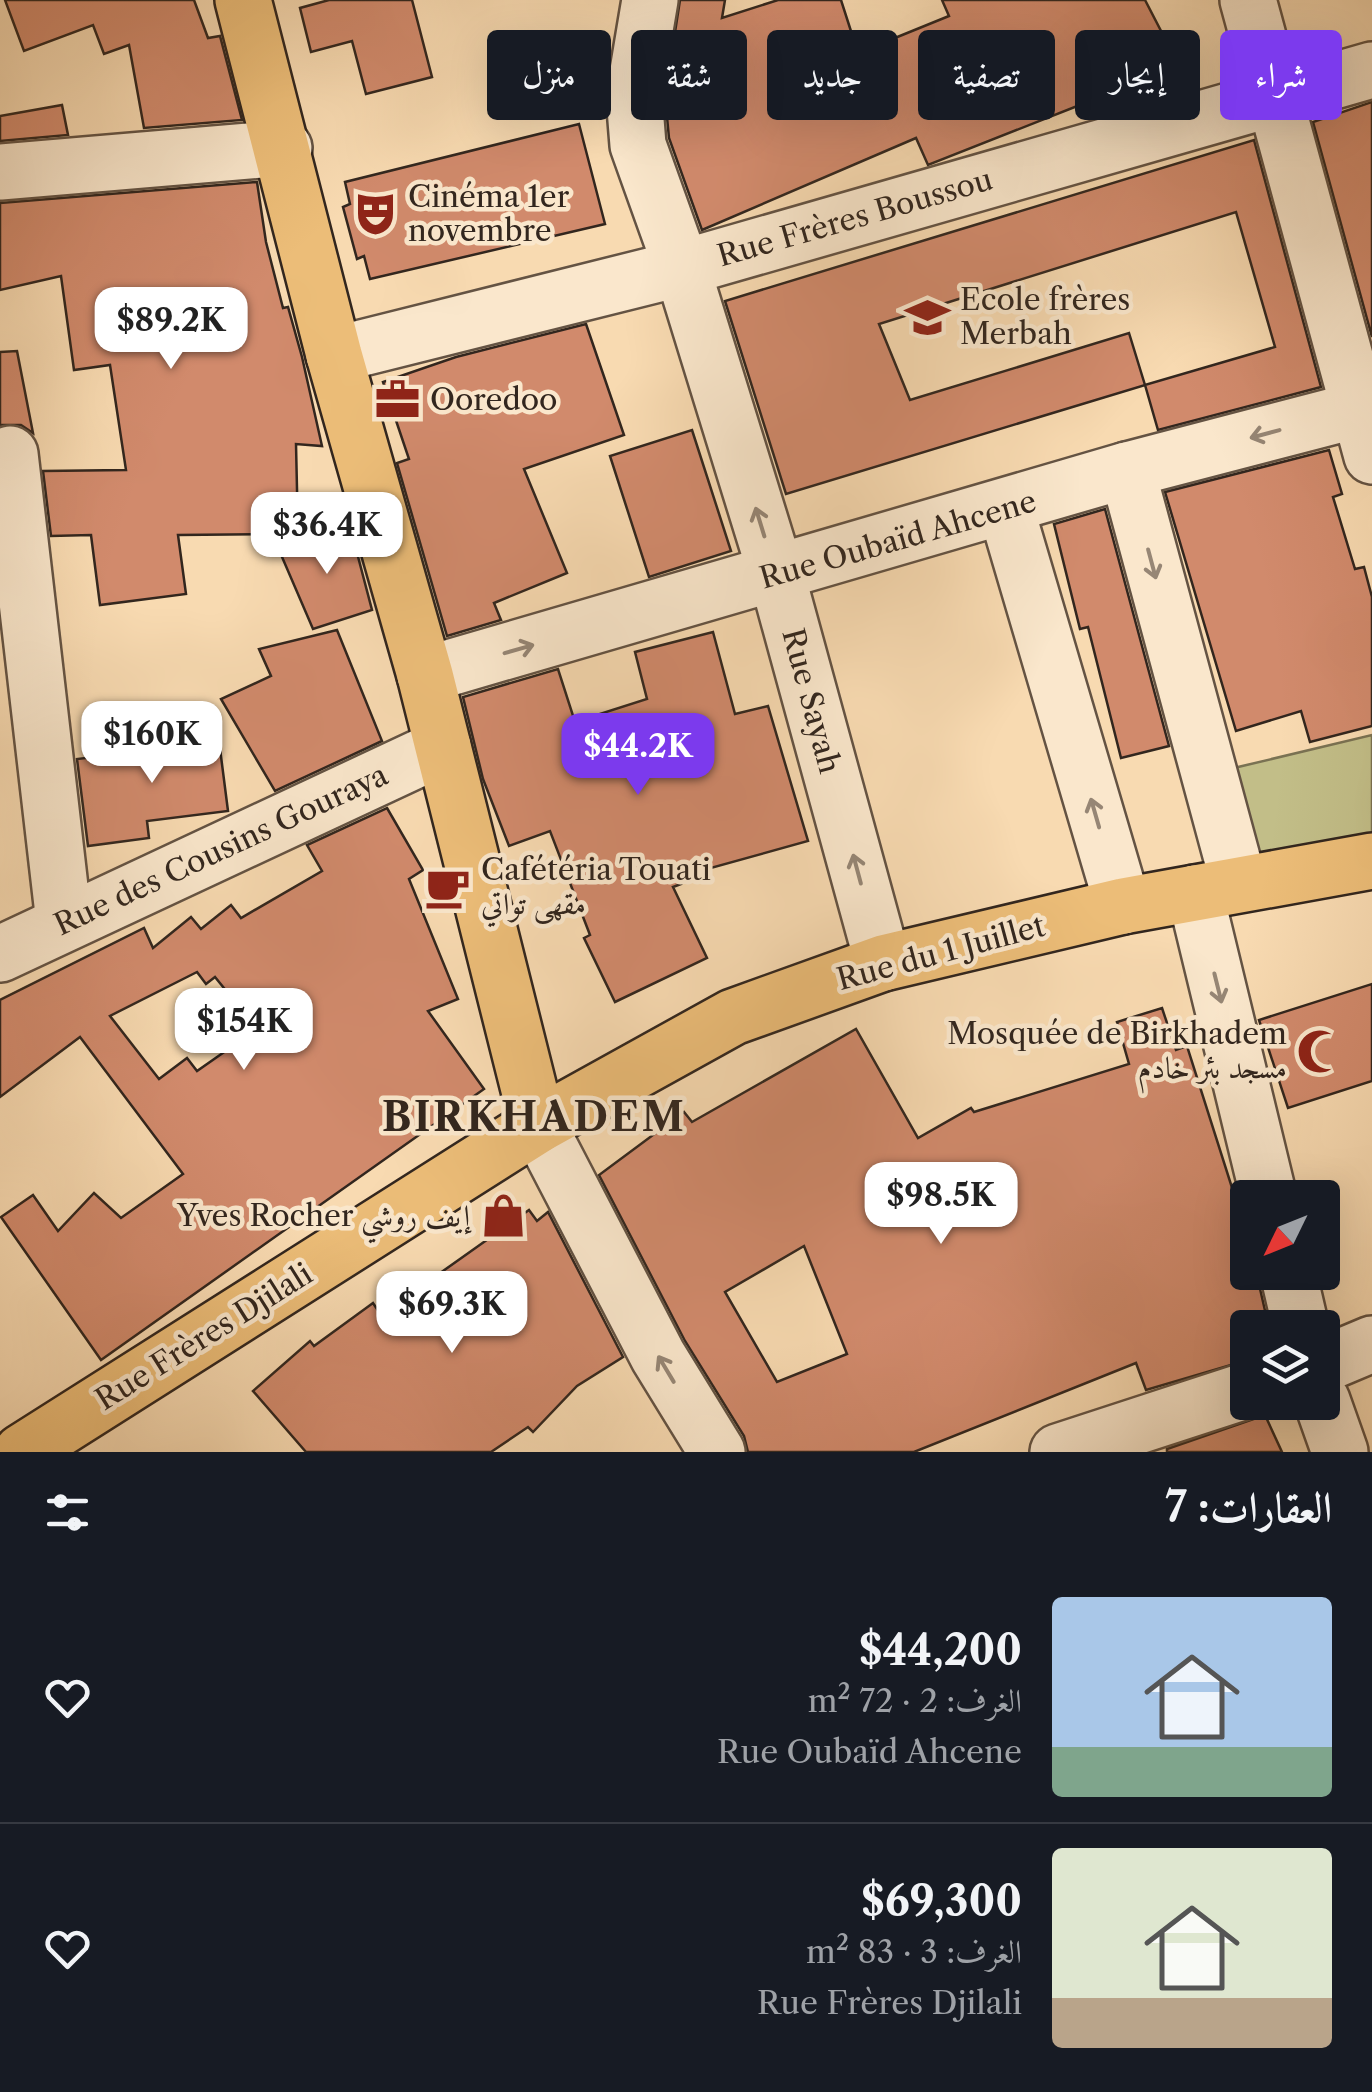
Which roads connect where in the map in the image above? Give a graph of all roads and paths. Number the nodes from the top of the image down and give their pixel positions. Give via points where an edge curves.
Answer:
1 (243, 0) edge
2 (650, 0) edge
3 (1248, 0) edge
4 (1257, 30) edge
5 (1372, 70) edge
6 (1342, 79) edge
7 (1220, 114) edge
8 (1284, 120) edge
9 (284, 148) junction
10 (0, 172) edge
11 (682, 268) junction
12 (334, 355) junction
13 (1368, 424) edge
14 (10, 454) dead end
15 (1127, 470) junction
16 (1006, 509) junction
17 (776, 576) junction
18 (425, 675) junction
19 (443, 747) junction
20 (1372, 861) edge
21 (1217, 889) junction
22 (1123, 906) junction
23 (64, 922) junction
24 (0, 954) edge
25 (883, 962) junction
26 (538, 1125) junction
27 (1267, 1180) edge
28 (1372, 1344) edge
29 (1340, 1357) edge
30 (1230, 1396) edge
31 (1328, 1420) edge
32 (22, 1452) edge
33 (716, 1452) edge
34 (1058, 1452) edge
35 (1340, 1452) edge

1 - 9 main road
2 - 11 street, Rue Sayah via 634,95 638,146
3 - 4 street
5 - 6 street, Rue Frères Boussou
7 - 11 street, Rue Frères Boussou
8 - 13 street
9 - 10 street
9 - 12 main road
11 - 12 street, Rue Frères Boussou
17 -> 11 street, Rue Sayah
12 - 18 main road
13 -> 15 street, Rue Oubaïd Ahcene
14 - 23 street
15 - 16 street, Rue Oubaïd Ahcene
15 -> 21 street
16 - 17 street, Rue Oubaïd Ahcene
22 -> 16 street
18 -> 17 street, Rue Oubaïd Ahcene
25 -> 17 street, Rue Sayah
18 - 19 main road
19 - 23 street, Rue des Cousins Gouraya
19 - 26 main road
20 - 21 main road, Rue du 1 Juillet
21 - 22 main road, Rue du 1 Juillet
21 -> 27 street
22 - 25 main road, Rue du 1 Juillet
23 - 24 street, Rue des Cousins Gouraya
25 - 26 main road, Rue du 1 Juillet via 733,1017
26 - 32 main road, Rue Frères Djilali
33 -> 26 street via 658,1356
28 - 29 street
30 - 34 street
31 - 35 street

